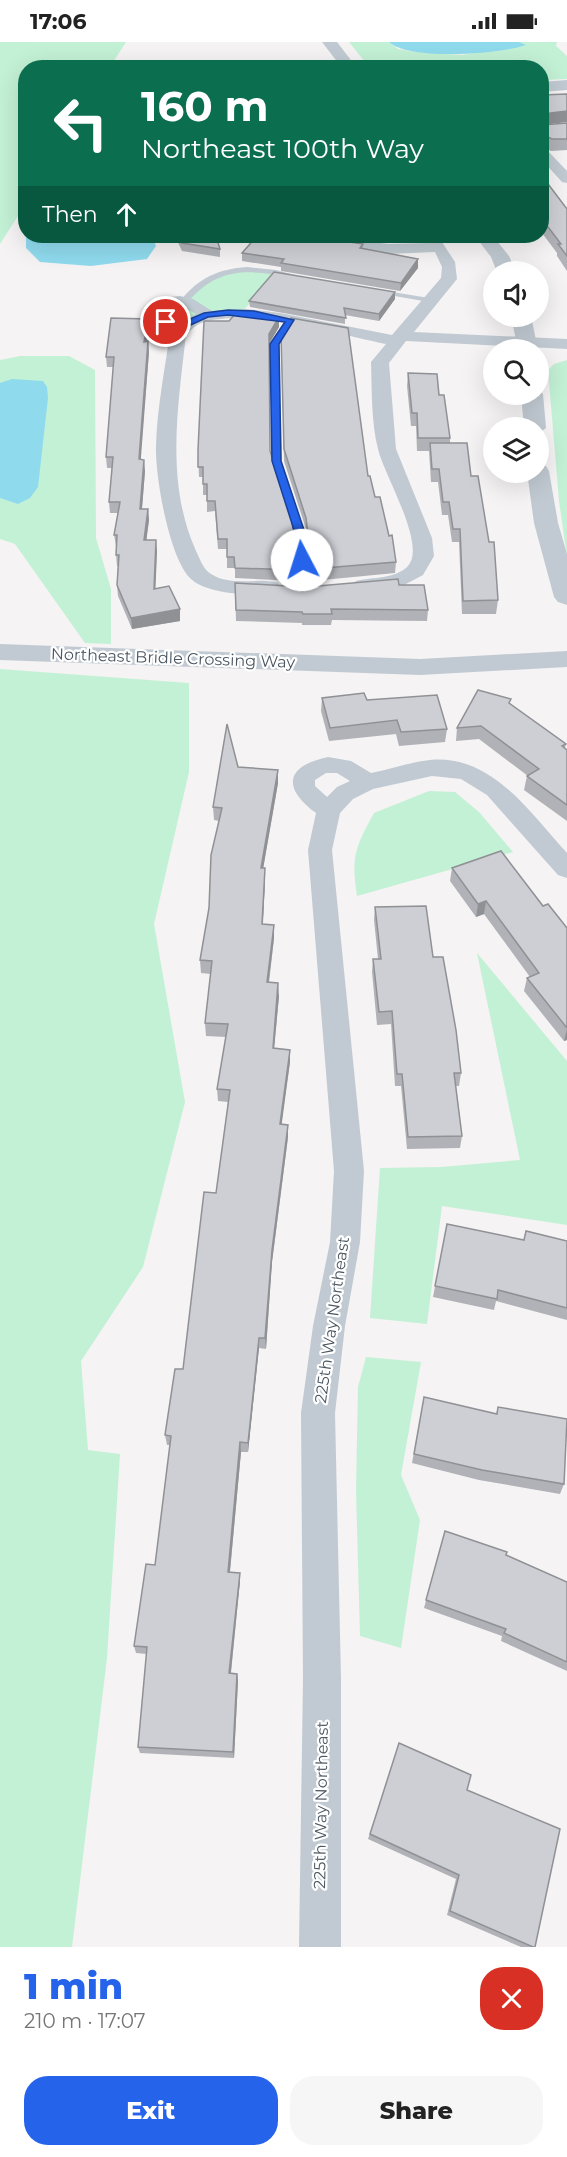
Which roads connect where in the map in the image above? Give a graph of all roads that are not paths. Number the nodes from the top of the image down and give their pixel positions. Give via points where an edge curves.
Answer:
1 (328, 42) edge
2 (343, 60) edge
3 (567, 85) edge
4 (549, 86) edge
5 (549, 160) edge
6 (567, 179) edge
7 (350, 243) edge
8 (422, 243) edge
9 (435, 243) edge
10 (490, 243) edge
11 (502, 261) edge
12 (301, 277) edge
13 (371, 290) edge
14 (185, 300) junction
15 (429, 300) junction
16 (207, 315) junction
17 (290, 320) junction
18 (182, 326) junction
19 (396, 341) junction
20 (483, 344) edge
21 (567, 344) edge
22 (549, 346) edge
23 (549, 353) edge
24 (483, 354) edge
25 (567, 357) edge
26 (540, 483) edge
27 (348, 585) edge
28 (327, 586) edge
29 (305, 587) junction
30 (567, 597) edge
31 (567, 636) edge
32 (0, 651) edge
33 (567, 659) edge
34 (347, 663) junction
35 (367, 782) junction
36 (329, 810) junction
37 (567, 868) edge
38 (320, 1947) edge

1 - 2 street
3 - 4 street
5 - 6 street
7 - 8 street via 388,249
9 - 15 street via 451,272
10 - 11 street
12 - 14 lane via 255,269 221,271 210,276
13 - 15 lane
14 - 16 street
14 - 18 street via 166,302 154,310 158,318
15 - 19 street
16 - 17 street via 241,313
16 - 18 street
17 - 19 street
17 - 29 lane via 275,344 277,461 299,530
18 - 29 street via 174,353 165,447 176,522 197,574 207,581 239,588
19 - 20 street via 425,339
19 - 24 street via 433,352
19 - 27 street via 380,362 387,448 402,492 424,537 425,552 417,572 405,579
21 - 22 street
23 - 25 street
26 - 30 street via 546,523
28 - 29 street
31 - 34 street, Northeast Bridle Crossing Way
32 - 34 street, Northeast Bridle Crossing Way
33 - 34 street, Northeast Bridle Crossing Way via 465,667
35 - 36 street via 345,793
35 - 36 street via 342,766 314,768 303,784
35 - 37 street via 432,768 466,772 495,789
36 - 38 street, 225th Way Northeast via 320,850 349,1171 345,1242 318,1413 322,1679

